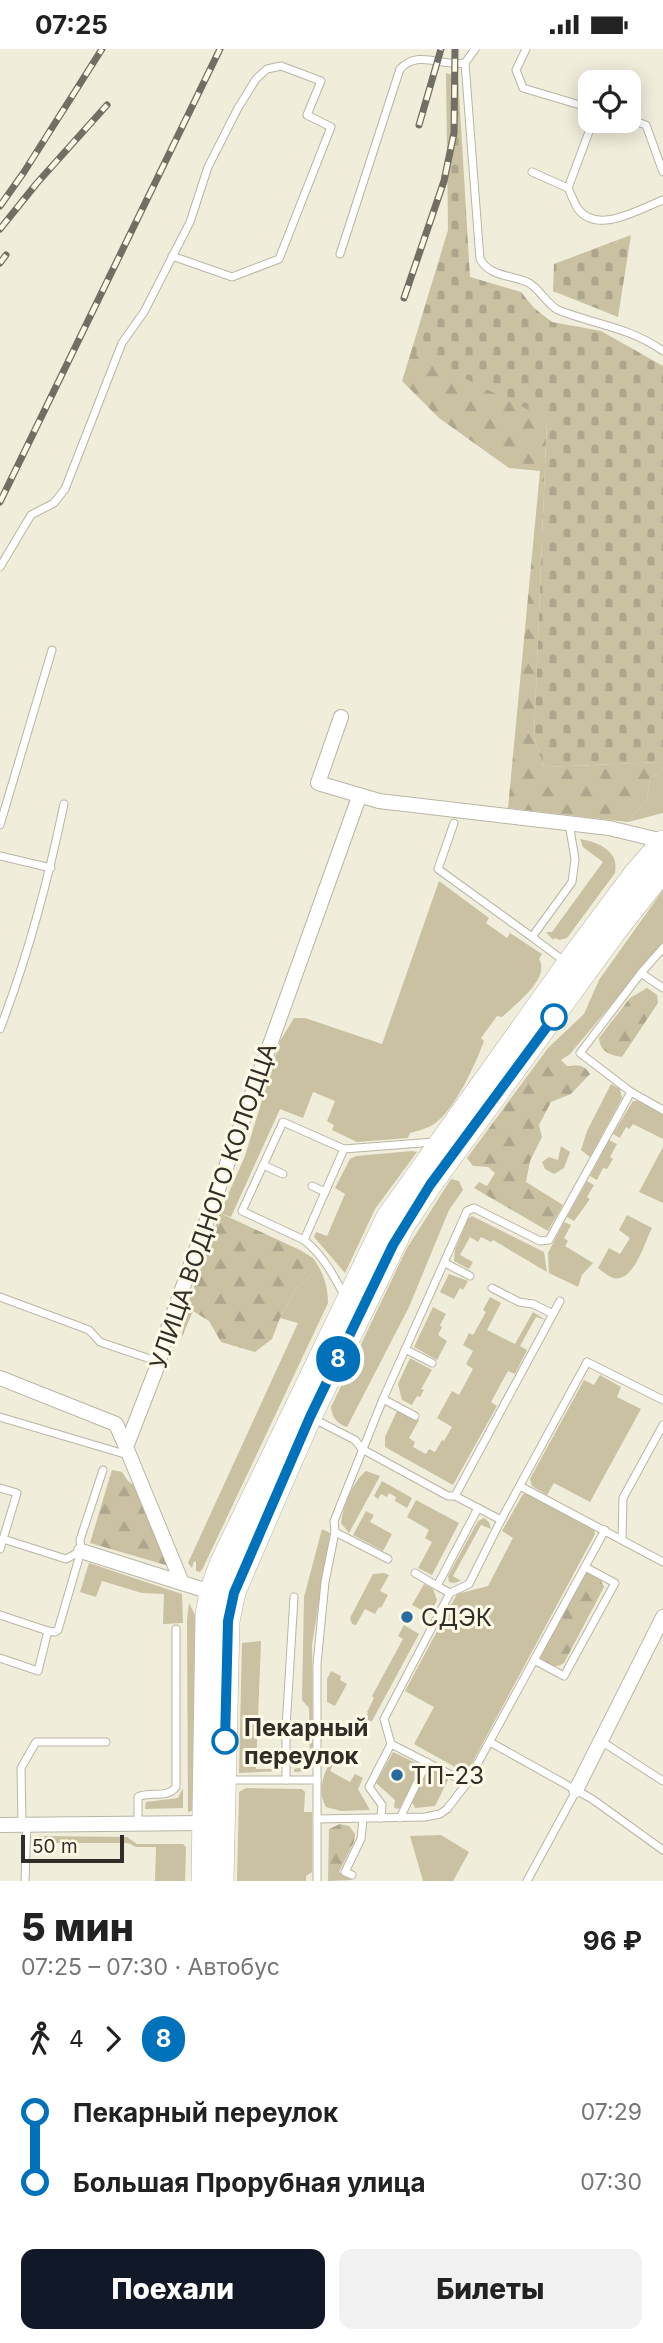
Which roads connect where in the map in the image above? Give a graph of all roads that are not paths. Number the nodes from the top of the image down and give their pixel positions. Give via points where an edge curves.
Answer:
1 (475, 49) edge
2 (526, 49) edge
3 (465, 63) junction
4 (578, 104) edge
5 (641, 123) edge
6 (589, 133) edge
7 (663, 171) edge
8 (532, 172) dead end
9 (568, 188) junction
10 (663, 200) edge
11 (340, 254) dead end
12 (173, 256) junction
13 (663, 351) edge
14 (0, 567) edge
15 (52, 650) dead end
16 (341, 717) dead end
17 (359, 797) junction
18 (64, 804) dead end
19 (569, 823) junction
20 (454, 824) dead end
21 (0, 825) edge
22 (663, 841) edge
23 (0, 856) edge
24 (51, 868) junction
25 (663, 870) edge
26 (532, 937) junction
27 (663, 948) edge
28 (568, 964) junction
29 (640, 973) junction
30 (663, 988) edge
31 (0, 1030) edge
32 (631, 1092) junction
33 (663, 1109) edge
34 (442, 1141) junction
35 (344, 1149) junction
36 (263, 1165) junction
37 (284, 1174) dead end
38 (312, 1187) dead end
39 (325, 1192) junction
40 (304, 1240) junction
41 (445, 1263) junction
42 (470, 1276) dead end
43 (492, 1288) dead end
44 (0, 1297) edge
45 (346, 1301) junction
46 (560, 1301) dead end
47 (553, 1314) junction
48 (405, 1349) junction
49 (159, 1362) junction
50 (432, 1363) dead end
51 (0, 1378) edge
52 (383, 1399) junction
53 (663, 1400) edge
54 (415, 1416) dead end
55 (0, 1417) edge
56 (310, 1417) junction
57 (663, 1425) edge
58 (362, 1449) junction
59 (127, 1451) junction
60 (103, 1470) dead end
61 (520, 1486) junction
62 (0, 1488) edge
63 (455, 1496) junction
64 (478, 1508) junction
65 (501, 1520) junction
66 (605, 1530) junction
67 (335, 1532) junction
68 (3, 1539) junction
69 (622, 1539) junction
70 (0, 1549) edge
71 (81, 1551) junction
72 (388, 1559) dead end
73 (663, 1562) edge
74 (586, 1567) junction
75 (415, 1573) dead end
76 (182, 1583) junction
77 (437, 1585) junction
78 (211, 1593) junction
79 (450, 1593) junction
80 (294, 1597) dead end
81 (0, 1615) edge
82 (663, 1617) edge
83 (176, 1629) dead end
84 (48, 1631) junction
85 (0, 1658) edge
86 (534, 1660) junction
87 (601, 1741) junction
88 (106, 1742) dead end
89 (490, 1742) junction
90 (391, 1744) junction
91 (426, 1762) junction
92 (224, 1780) junction
93 (286, 1780) junction
94 (317, 1780) junction
95 (663, 1781) edge
96 (467, 1783) junction
97 (576, 1790) junction
98 (382, 1818) junction
99 (400, 1818) junction
100 (317, 1819) junction
101 (363, 1819) junction
102 (138, 1823) junction
103 (205, 1823) junction
104 (24, 1824) junction
105 (0, 1825) edge
106 (663, 1850) edge
107 (352, 1875) dead end
108 (25, 1881) edge
109 (203, 1881) edge
110 (222, 1881) edge
111 (317, 1881) edge
112 (527, 1881) edge

1 - 3 lane
2 - 4 lane via 516,70 523,88
3 - 11 lane via 415,59 400,69
3 - 13 lane via 484,266 530,283 555,309 643,337
5 - 7 lane via 646,125
6 - 9 lane
8 - 9 lane
9 - 10 lane via 579,210 606,222
12 - 12 lane via 208,167 256,79 267,69 281,66 321,81 307,115 331,127 279,259 232,277
12 - 14 lane via 122,343 65,489 54,503 31,515
15 - 21 lane
16 - 17 street via 318,783
17 - 19 street
17 - 49 street, УЛИЦА ВОДНОГО КОЛОДЦА
18 - 24 lane
19 - 22 street
19 - 26 lane via 575,859 572,881
20 - 26 lane via 438,869
22 - 28 main road
23 - 24 lane
24 - 31 lane
25 - 56 main road via 413,1209
26 - 28 lane
27 - 29 lane
28 - 34 main road
29 - 30 lane
29 - 32 lane via 580,1053
32 - 33 lane
32 - 41 lane via 549,1240 540,1241 474,1208 467,1211
34 - 35 lane
34 - 45 main road via 388,1217
35 - 36 lane via 283,1122
35 - 39 lane
36 - 37 lane
36 - 40 lane via 242,1211
38 - 39 lane
39 - 40 lane
40 - 45 lane via 330,1268
41 - 42 lane
41 - 48 lane
43 - 47 lane
44 - 49 lane via 89,1330 100,1342
45 - 78 main road
46 - 47 lane
47 - 63 lane
48 - 50 lane
48 - 52 lane
49 - 59 street, УЛИЦА ВОДНОГО КОЛОДЦА
51 - 59 street via 116,1424
52 - 54 lane
52 - 58 lane
53 - 61 lane via 587,1362
55 - 59 lane
56 - 58 lane via 355,1440
56 - 92 main road via 229,1611
57 - 69 lane via 624,1498
58 - 63 lane
58 - 67 lane via 334,1521
59 - 76 street
60 - 71 lane via 80,1540
61 - 65 lane
61 - 66 lane
62 - 68 lane via 17,1493
63 - 64 lane
64 - 65 lane
64 - 77 lane
65 - 79 lane via 469,1584
66 - 69 lane
66 - 74 lane
67 - 72 lane
67 - 94 lane via 317,1664
68 - 70 lane
68 - 71 lane via 66,1559
69 - 73 lane
71 - 76 street
71 - 84 lane via 58,1630
74 - 86 lane
74 - 86 lane via 615,1583 564,1676
75 - 77 lane
76 - 78 street
77 - 79 lane
78 - 103 main road
79 - 90 lane via 384,1719
80 - 93 lane
81 - 84 lane
82 - 87 street
83 - 102 lane via 176,1787 167,1794 138,1797
84 - 85 lane via 38,1671
86 - 89 lane
87 - 95 lane
87 - 97 street
88 - 104 lane via 36,1742 21,1767
89 - 96 lane
89 - 97 lane
90 - 91 lane
90 - 98 lane via 369,1787 382,1805
91 - 96 lane
91 - 99 lane
92 - 93 lane
92 - 110 main road
93 - 94 lane
94 - 100 lane
96 - 99 lane via 440,1814
97 - 106 lane
97 - 112 lane
98 - 99 lane
98 - 101 lane
100 - 101 lane
100 - 111 lane
101 - 107 lane via 361,1839 345,1872
102 - 103 street
102 - 104 street
103 - 109 main road
104 - 105 street
104 - 108 lane

